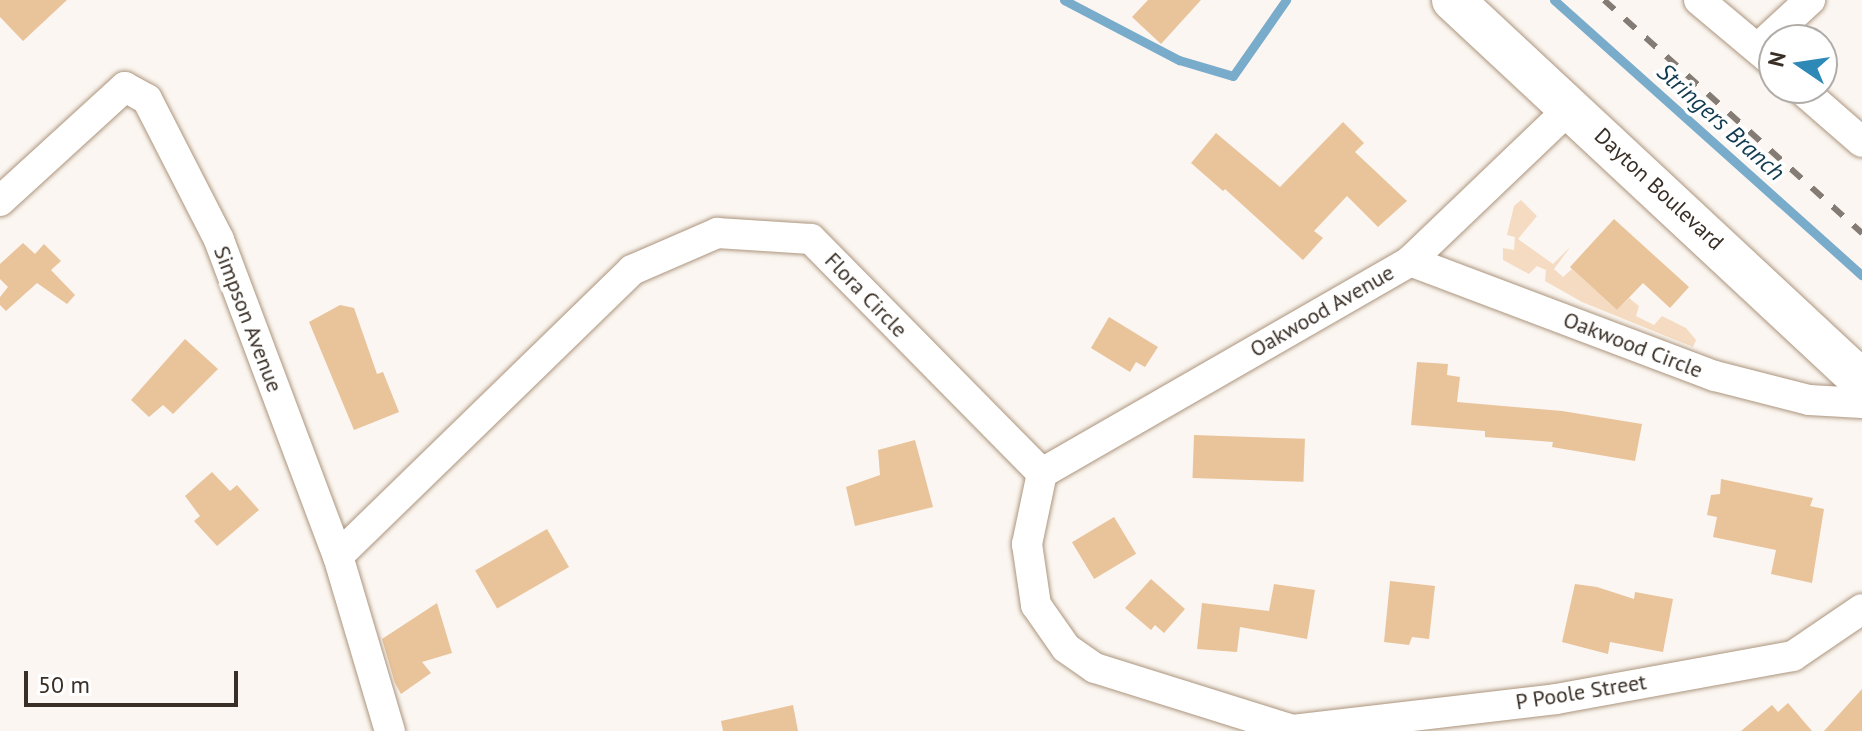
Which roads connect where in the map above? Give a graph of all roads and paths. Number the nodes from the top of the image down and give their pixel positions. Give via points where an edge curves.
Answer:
1 (1453, 0) edge
2 (1699, 0) edge
3 (1810, 0) edge
4 (1791, 24) edge
5 (1758, 49) edge
6 (1818, 104) edge
7 (1571, 107) junction
8 (1862, 142) edge
9 (0, 201) edge
10 (1410, 261) junction
11 (1862, 381) edge
12 (1862, 403) edge
13 (1042, 473) junction
14 (338, 556) junction
15 (1862, 609) edge
16 (1287, 730) edge
17 (390, 731) edge

1 - 7 main road, Dayton Boulevard
2 - 5 street
3 - 4 street
6 - 8 street
7 - 10 street, Oakwood Avenue
7 - 11 main road, Dayton Boulevard
9 - 14 street, Simpson Avenue via 125,87 147,99 219,240
10 - 12 street, Oakwood Circle via 1715,376 1809,400
10 - 13 street, Oakwood Avenue
13 - 14 street, Flora Circle via 811,239 717,233 632,270
13 - 16 street via 1027,544 1036,605 1066,648 1095,668
14 - 17 street, Simpson Avenue
15 - 16 street, P Poole Street via 1793,656 1556,699

